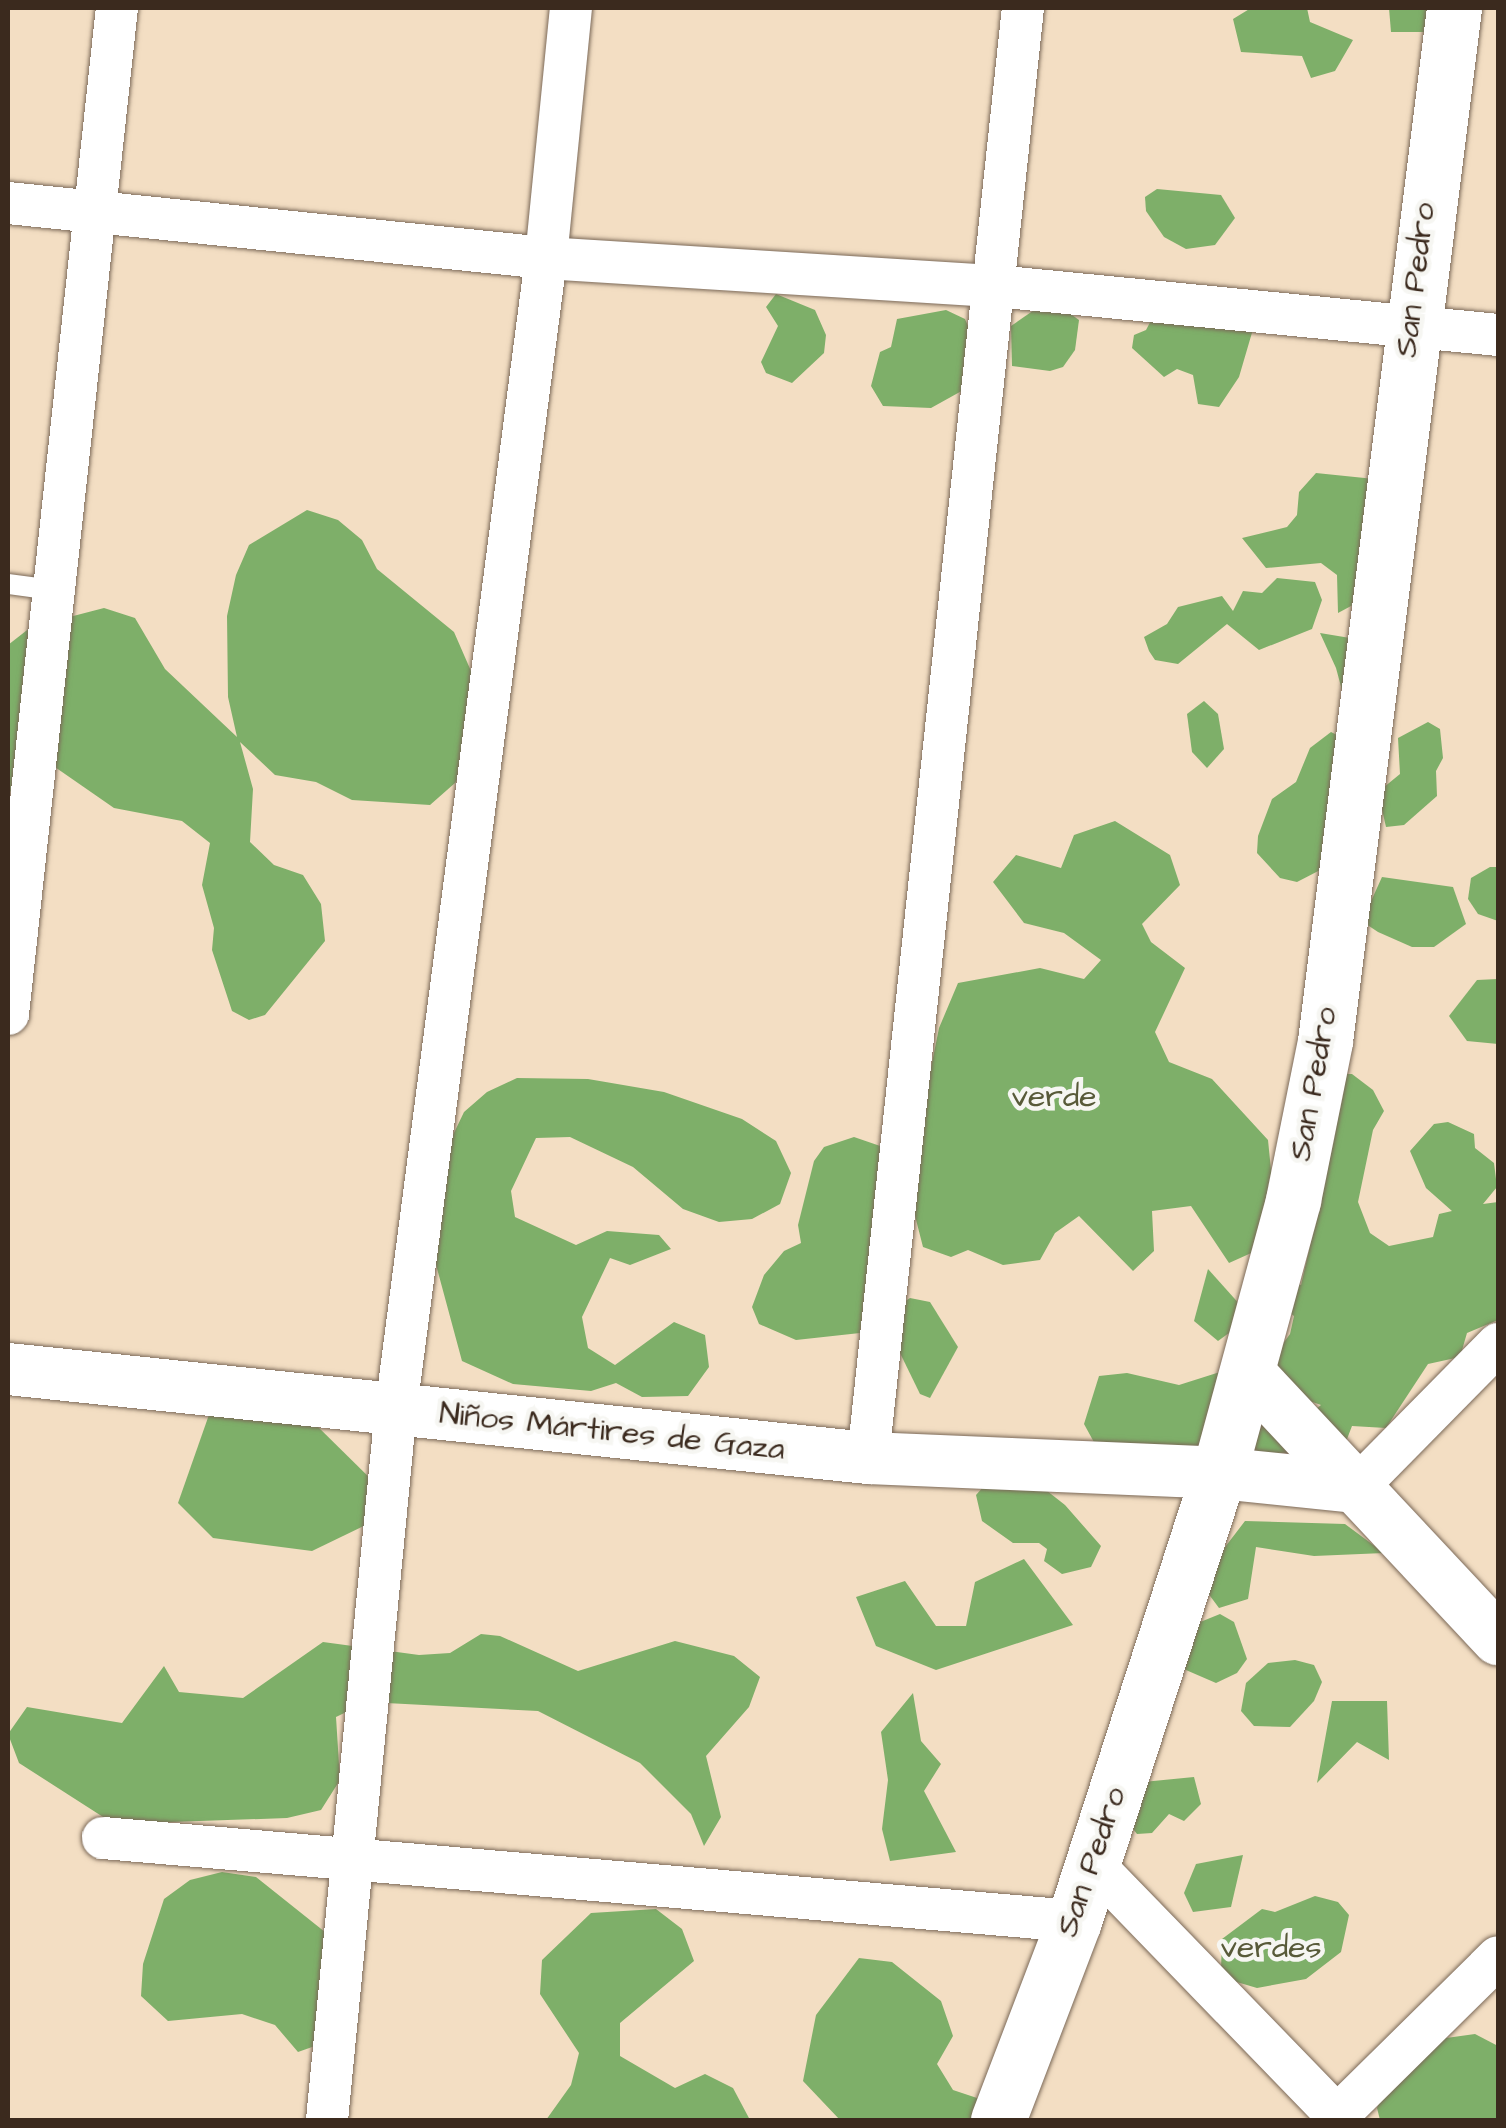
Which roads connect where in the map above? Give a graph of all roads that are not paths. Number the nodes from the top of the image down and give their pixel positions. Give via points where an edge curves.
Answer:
1 (116, 8) edge
2 (571, 8) edge
3 (1023, 8) edge
4 (1454, 8) edge
5 (8, 203) edge
6 (94, 211) junction
7 (546, 258) junction
8 (994, 286) junction
9 (1410, 322) junction
10 (1498, 334) edge
11 (8, 584) edge
12 (52, 590) junction
13 (8, 1014) edge
14 (1498, 1344) edge
15 (8, 1369) edge
16 (1248, 1372) junction
17 (396, 1409) junction
18 (868, 1458) junction
19 (1219, 1473) junction
20 (1357, 1487) junction
21 (1498, 1639) edge
22 (102, 1838) dead end
23 (352, 1859) junction
24 (1092, 1864) junction
25 (1074, 1920) junction
26 (1498, 1957) edge
27 (1339, 2118) edge
28 (326, 2120) edge
29 (998, 2120) edge

1 - 6 street
2 - 7 street
3 - 8 street
4 - 9 main road, San Pedro
5 - 6 street
6 - 7 street
6 - 12 street
7 - 8 street
7 - 17 street
8 - 9 street
8 - 18 street
9 - 10 street
9 - 16 main road, San Pedro via 1325,1041
11 - 12 lane
12 - 13 street
14 - 20 street
15 - 17 street, Niños Mártires de Gaza
16 - 19 main road, San Pedro
16 - 20 street
17 - 18 street, Niños Mártires de Gaza
17 - 23 street
18 - 19 street, Niños Mártires de Gaza
19 - 20 street, Niños Mártires de Gaza
19 - 24 main road, San Pedro
20 - 21 street
22 - 23 street
23 - 25 street
23 - 28 street
24 - 25 main road, San Pedro
24 - 27 street
25 - 29 main road, San Pedro
26 - 27 street

